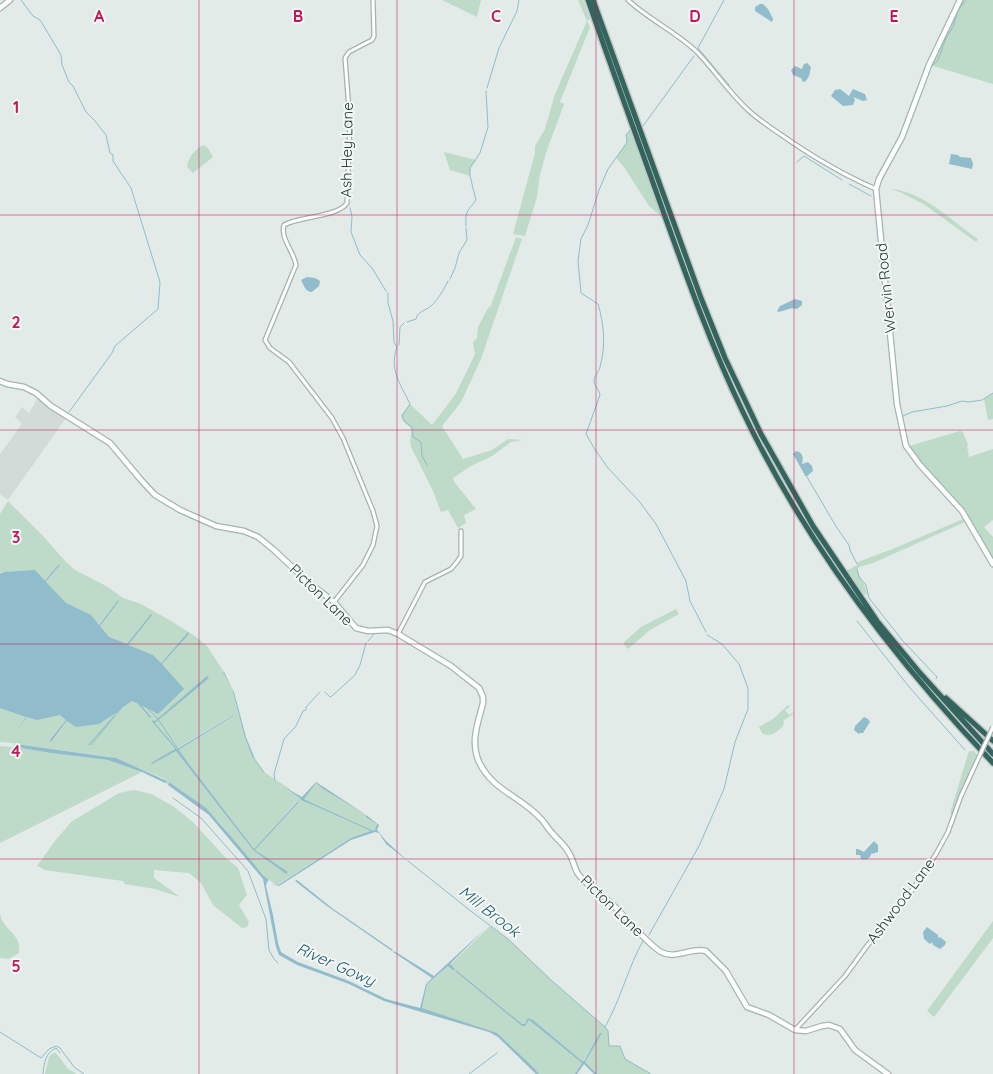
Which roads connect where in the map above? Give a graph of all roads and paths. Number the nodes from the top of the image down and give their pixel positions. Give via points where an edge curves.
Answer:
1 (10, 0) edge
2 (372, 0) edge
3 (588, 0) edge
4 (593, 0) edge
5 (628, 0) edge
6 (960, 0) edge
7 (0, 8) edge
8 (876, 189) junction
9 (0, 381) edge
10 (462, 531) dead end
11 (993, 564) edge
12 (334, 602) junction
13 (398, 634) junction
14 (920, 673) junction
15 (993, 727) edge
16 (993, 741) edge
17 (993, 754) edge
18 (993, 763) edge
19 (795, 1030) junction
20 (888, 1074) edge

1 - 7 street
2 - 12 street, Ash Hey Lane via 372,40 349,52 345,58 350,123 347,203 338,210 284,225 283,233 296,265 265,340 270,348 289,362 332,418 377,526 373,545 363,565
3 - 18 highway via 696,302 752,430 800,518 851,594 902,661
4 - 14 highway via 701,298 751,413 814,526 877,621
5 - 8 street via 698,53 756,117 807,154
6 - 8 street, Wervin Road via 929,65 902,137
8 - 11 street, Wervin Road via 897,404 906,446 962,511
9 - 12 street, Picton Lane via 36,393 110,443 155,495 216,526 258,537
10 - 13 street via 457,562 425,582
12 - 13 street, Picton Lane via 360,630 388,630
13 - 19 street, Picton Lane via 447,662 479,688 483,703 474,737 475,751 485,773 540,818 568,850 582,878 662,952 672,955 706,951 726,971 747,1007
14 - 16 highway
14 - 17 highway
15 - 19 street, Ashwood Lane, bridge via 936,854 845,976
19 - 20 street via 836,1027 844,1032 856,1050

